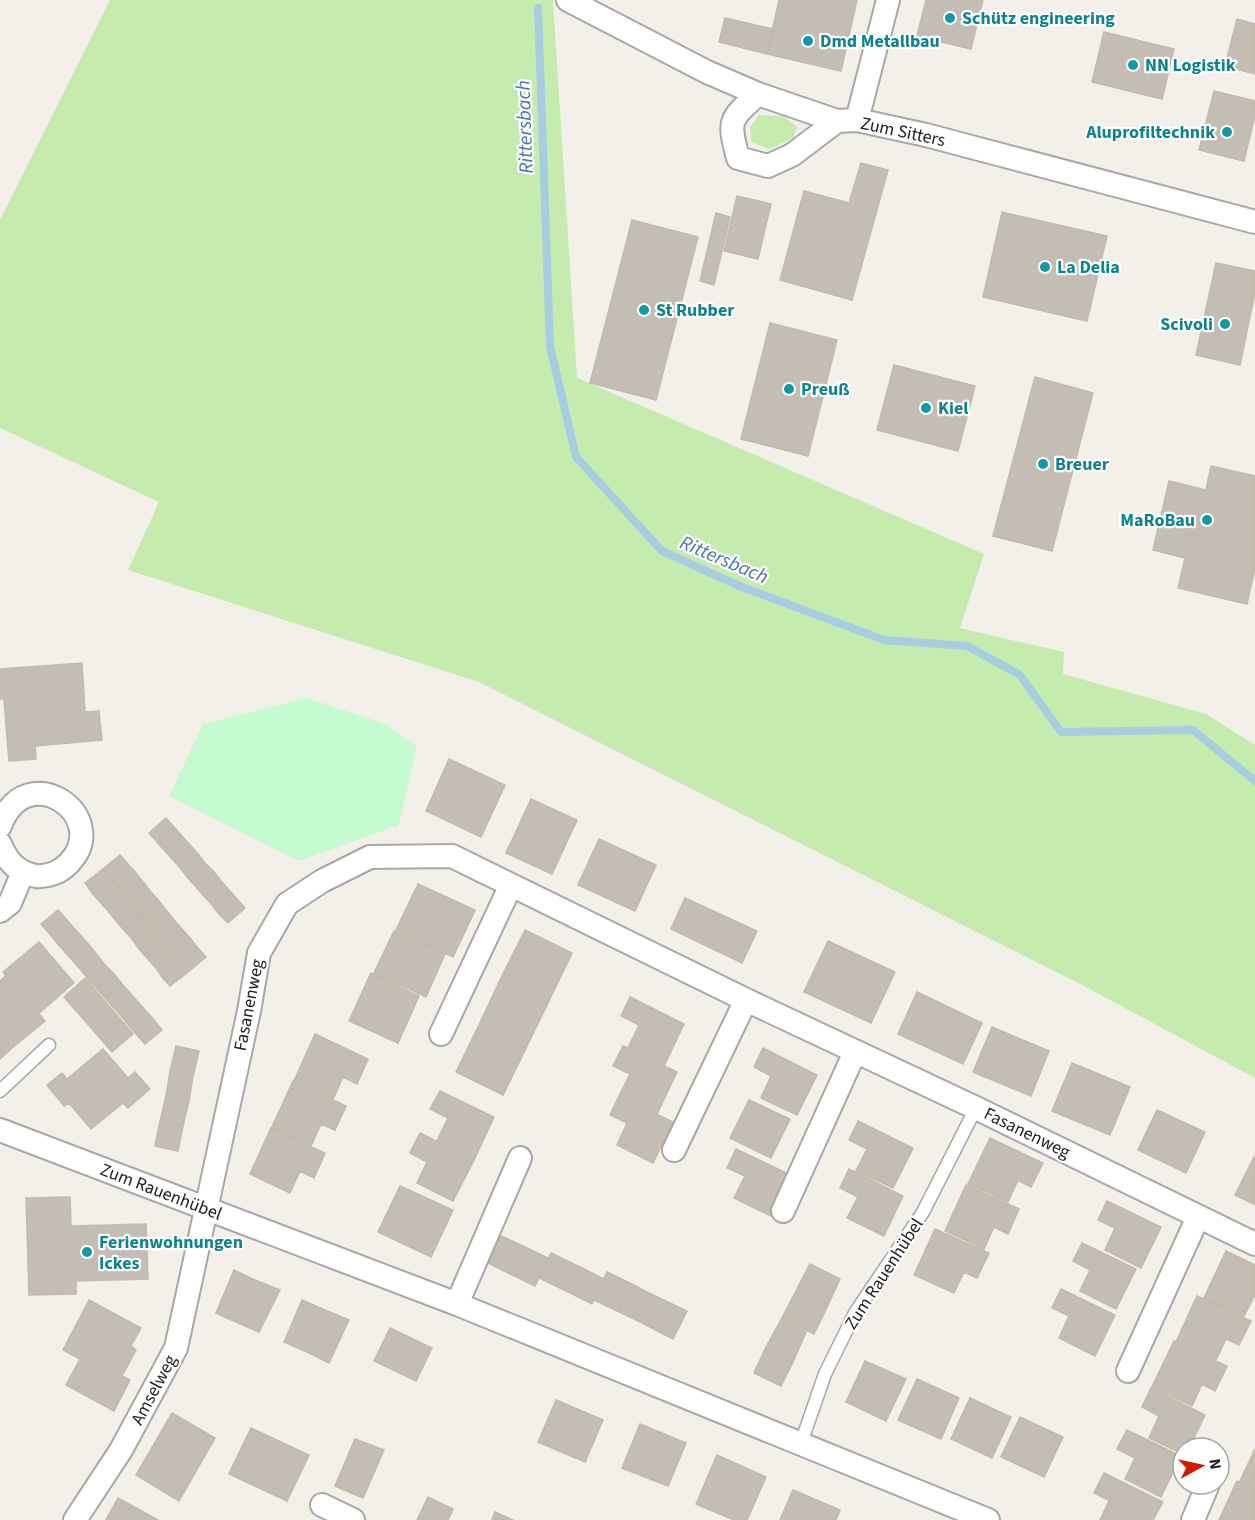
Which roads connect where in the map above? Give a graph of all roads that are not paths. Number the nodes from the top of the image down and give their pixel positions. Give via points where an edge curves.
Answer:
1 (568, 0) edge
2 (888, 0) edge
3 (758, 94) junction
4 (847, 121) junction
5 (1255, 222) edge
6 (2, 816) edge
7 (0, 844) edge
8 (23, 872) junction
9 (511, 885) junction
10 (0, 911) edge
11 (746, 1000) junction
12 (441, 1034) dead end
13 (49, 1045) dead end
14 (855, 1052) junction
15 (0, 1091) edge
16 (976, 1108) junction
17 (0, 1130) edge
18 (674, 1150) dead end
19 (520, 1158) dead end
20 (205, 1210) junction
21 (783, 1211) dead end
22 (1198, 1217) junction
23 (1255, 1244) edge
24 (457, 1304) junction
25 (1128, 1371) dead end
26 (801, 1443) junction
27 (1203, 1496) edge
28 (322, 1505) dead end
29 (75, 1520) edge
30 (353, 1520) edge
31 (988, 1520) edge
32 (1193, 1520) edge

1 - 3 street, Zum Sitters via 706,72
2 - 4 street
3 - 4 street, Zum Sitters
3 - 4 street via 735,115 730,130 738,158 768,166
4 - 5 street, Zum Sitters via 926,135
6 - 8 street via 26,796 49,794 63,800 80,825 81,839 75,858 64,868 37,876
7 - 8 street via 5,857
8 - 10 street via 10,903
9 - 11 street, Fasanenweg
9 - 12 street
9 - 20 street, Fasanenweg via 452,856 370,857 287,904 259,953
11 - 14 street, Fasanenweg
11 - 18 street
13 - 15 lane
14 - 16 street, Fasanenweg
14 - 21 street
16 - 22 street, Fasanenweg
16 - 26 lane, Zum Rauenhübel via 923,1212 855,1313 825,1374
17 - 20 street, Zum Rauenhübel
19 - 24 street
20 - 24 street, Zum Rauenhübel
20 - 29 street, Amselweg via 176,1348 121,1450
22 - 23 street, Fasanenweg
22 - 25 street
24 - 26 street, Zum Rauenhübel
26 - 31 street, Zum Rauenhübel
27 - 32 street
28 - 30 street

